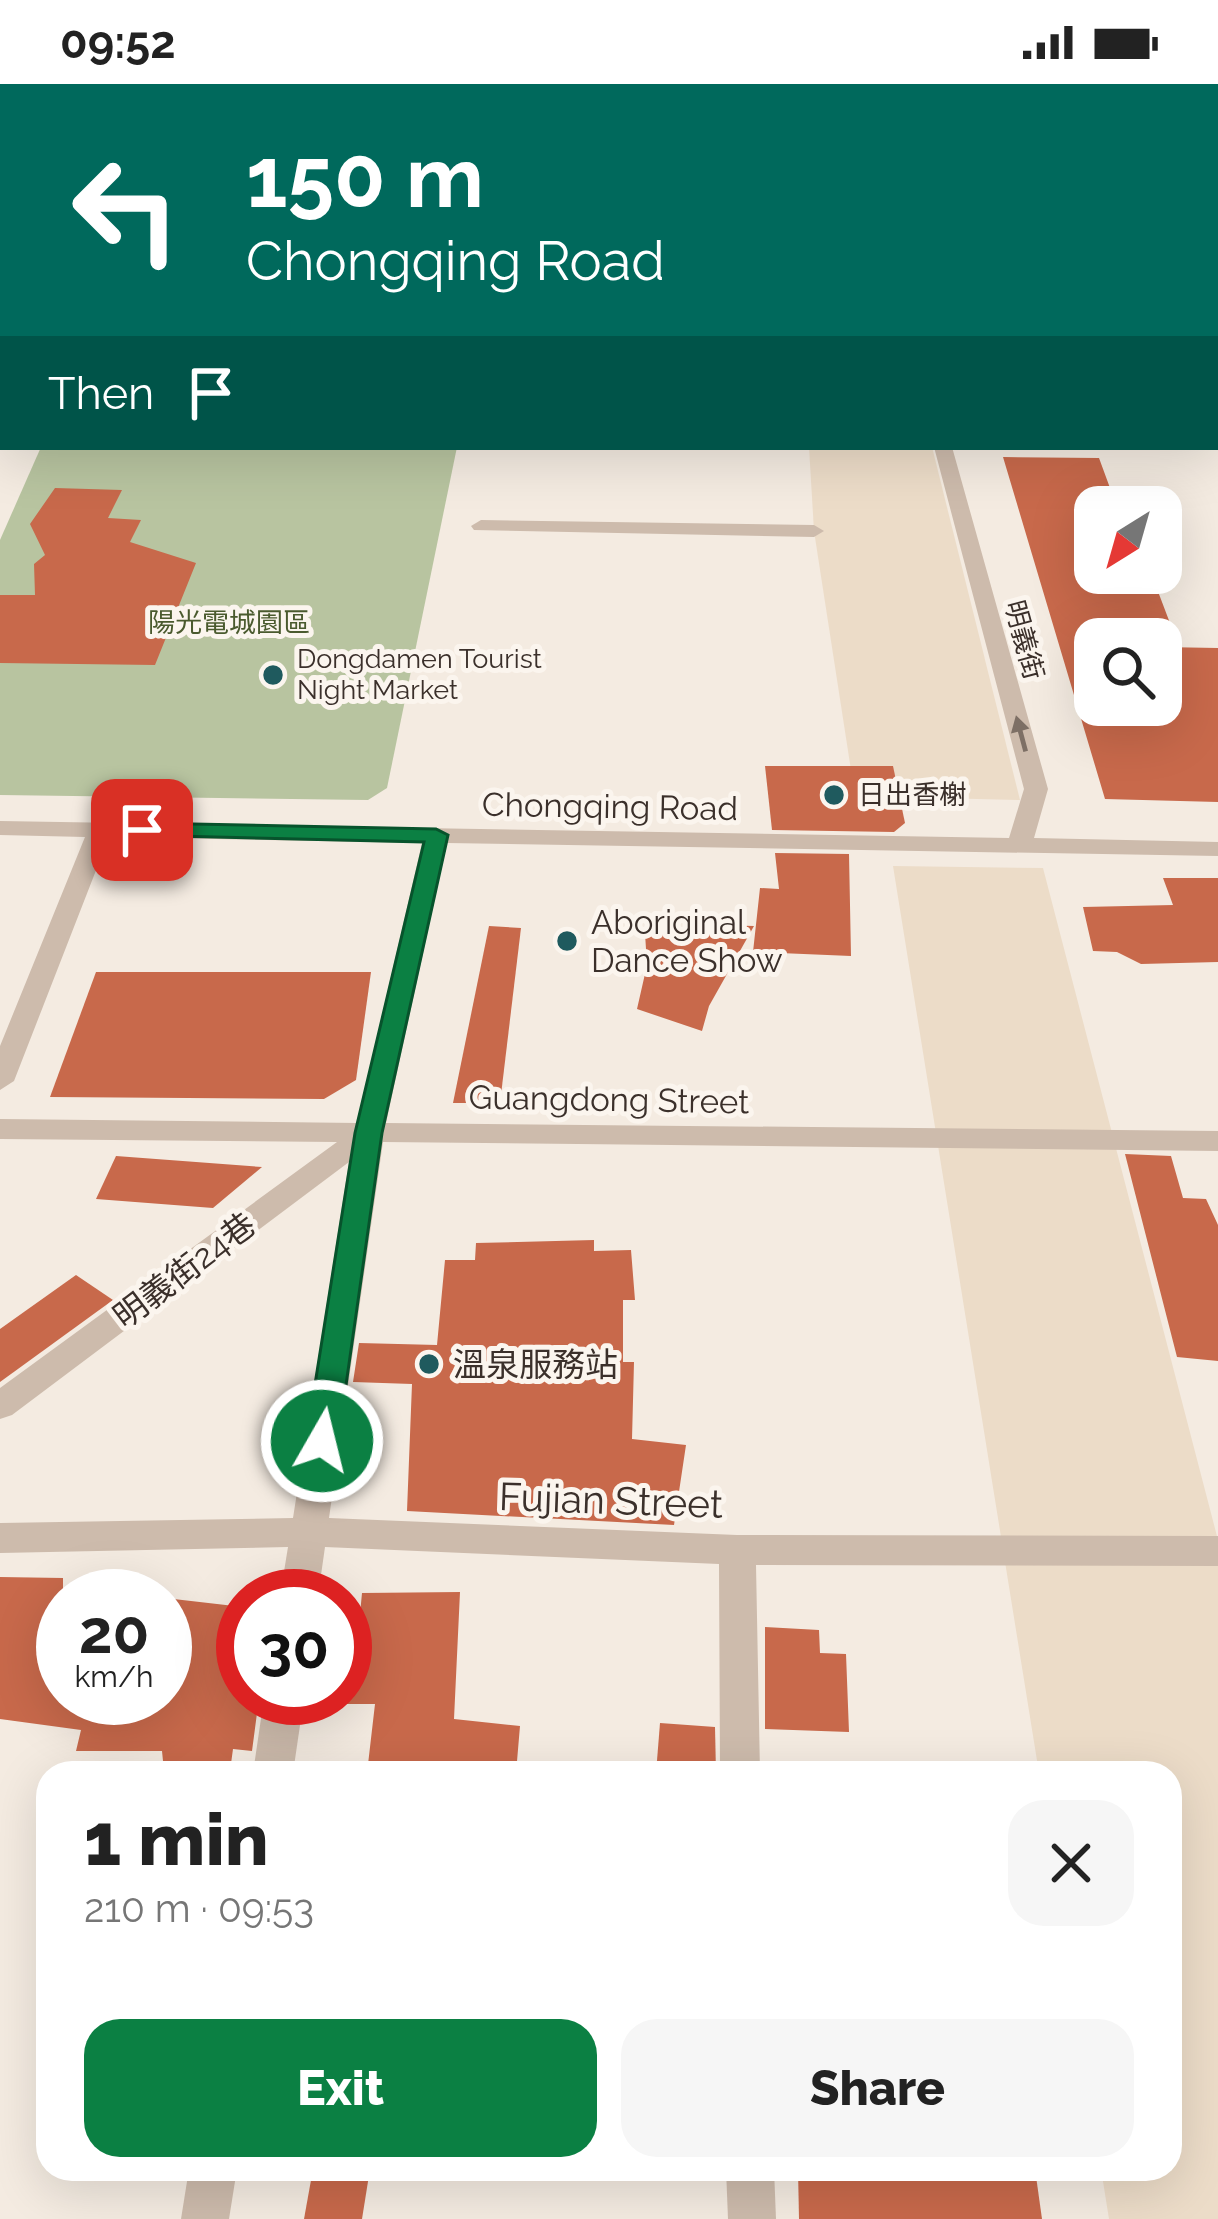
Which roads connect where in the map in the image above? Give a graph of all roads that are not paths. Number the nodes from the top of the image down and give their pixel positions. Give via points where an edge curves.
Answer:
1 (945, 450) edge
2 (481, 526) dead end
3 (814, 531) dead end
4 (0, 828) edge
5 (100, 829) junction
6 (436, 835) junction
7 (1018, 846) junction
8 (1218, 849) edge
9 (0, 1081) edge
10 (0, 1129) edge
11 (369, 1133) junction
12 (1218, 1141) edge
13 (0, 1406) edge
14 (309, 1532) junction
15 (0, 1538) edge
16 (737, 1550) junction
17 (1218, 1551) edge
18 (303, 1569) edge
19 (280, 1725) edge
20 (275, 1761) edge
21 (740, 1761) edge
22 (211, 2181) edge
23 (751, 2181) edge
24 (205, 2219) edge
25 (752, 2219) edge

7 -> 1 street, 明義街 via 1036,789
2 - 3 street
4 - 5 street, Chongqing Road
5 - 6 street, Chongqing Road
5 - 9 street
6 - 7 street, Chongqing Road
6 - 11 street
7 - 8 street, Chongqing Road
10 - 11 street, Guangdong Street
11 - 12 street, Guangdong Street
11 - 13 street, 明義街24巷
11 - 14 street
14 - 15 street, Fujian Street
14 - 16 street, Fujian Street
14 - 18 street
16 - 17 street, Fujian Street
16 - 21 street
19 - 20 street
22 - 24 street
23 - 25 street

